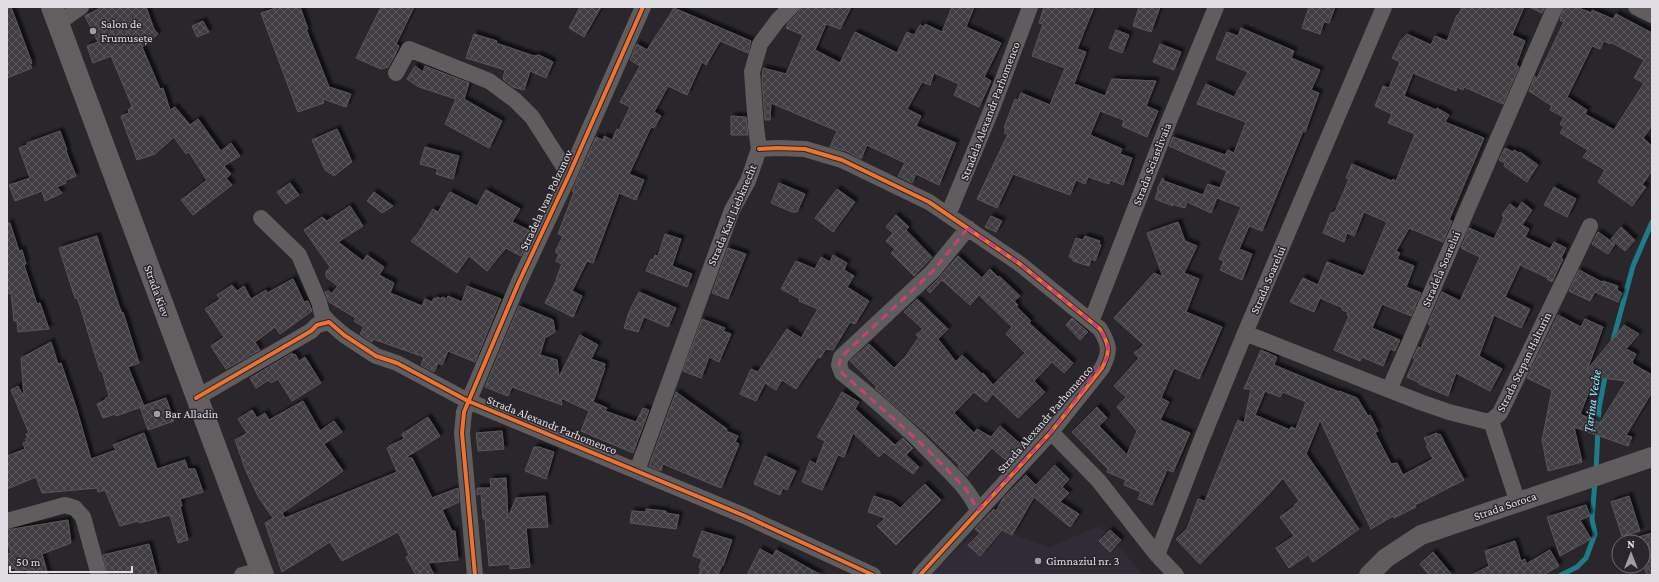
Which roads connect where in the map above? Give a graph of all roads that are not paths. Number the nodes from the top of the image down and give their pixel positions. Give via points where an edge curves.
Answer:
1 (81, 7) edge
2 (643, 7) edge
3 (791, 7) edge
4 (1030, 7) edge
5 (1216, 7) edge
6 (1384, 7) edge
7 (1555, 7) edge
8 (1636, 7) edge
9 (55, 15) edge
10 (1652, 15) edge
11 (396, 73) dead end
12 (759, 149) junction
13 (569, 175) junction
14 (948, 215) junction
15 (261, 218) dead end
16 (1590, 226) dead end
17 (968, 228) junction
18 (329, 322) junction
19 (1092, 322) junction
20 (1245, 333) junction
21 (1389, 390) junction
22 (196, 398) junction
23 (468, 401) junction
24 (1491, 421) junction
25 (1051, 432) junction
26 (1652, 456) edge
27 (636, 471) junction
28 (1518, 503) junction
29 (978, 510) junction
30 (7, 521) edge
31 (1157, 555) junction
32 (255, 573) edge
33 (99, 575) edge
34 (475, 575) edge
35 (873, 575) edge
36 (920, 575) edge
37 (1176, 575) edge
38 (1369, 575) edge

1 - 9 street
2 - 13 street, Stradela Ivan Polzunov
3 - 12 street, Strada Karl Liebknecht via 760,44 752,72
4 - 14 street, Stradela Alexandr Parhomenco
5 - 19 street, Strada Sciastlivaia
6 - 20 street, Strada Soarelui
7 - 21 street, Stradela Soarelui
8 - 10 street
9 - 22 main road, Strada Kiev
11 - 13 street, Stradela Ivan Polzunov via 409,49 489,81 516,100 532,117
12 - 14 street, Strada Alexandr Parhomenco via 805,149 842,160 929,202
12 - 27 street, Strada Karl Liebknecht via 748,181 732,210
13 - 23 street, Stradela Ivan Polzunov via 518,284
14 - 17 street, Strada Alexandr Parhomenco
15 - 18 street, Strada Alexandr Parhomenco via 299,255 322,314
16 - 24 street, Strada Stepan Halturin via 1500,413
17 - 19 street, Strada Alexandr Parhomenco via 1020,264
17 - 29 street via 933,271 841,357 839,365 842,373 924,446 965,488
18 - 22 street via 317,325 311,331
18 - 23 street, Strada Alexandr Parhomenco via 376,356 397,363
19 - 25 street, Strada Alexandr Parhomenco via 1106,339 1107,358 1102,368
20 - 21 street
20 - 31 street, Strada Soarelui
21 - 24 street, Strada Stepan Halturin via 1450,412
22 - 32 main road, Strada Kiev
23 - 27 street, Strada Alexandr Parhomenco
23 - 34 street, Stradela Ivan Polzunov via 462,434
24 - 28 street
25 - 29 street, Strada Alexandr Parhomenco
25 - 31 street, Strada Alexandr Parhomenco via 1098,480
26 - 28 street, Strada Soroca
27 - 35 street, Strada Alexandr Parhomenco via 745,516
28 - 38 street, Strada Soroca via 1421,535 1386,558
29 - 36 street, Strada Alexandr Parhomenco
30 - 33 street via 65,505 75,508 83,517
31 - 37 street, Strada Alexandr Parhomenco

